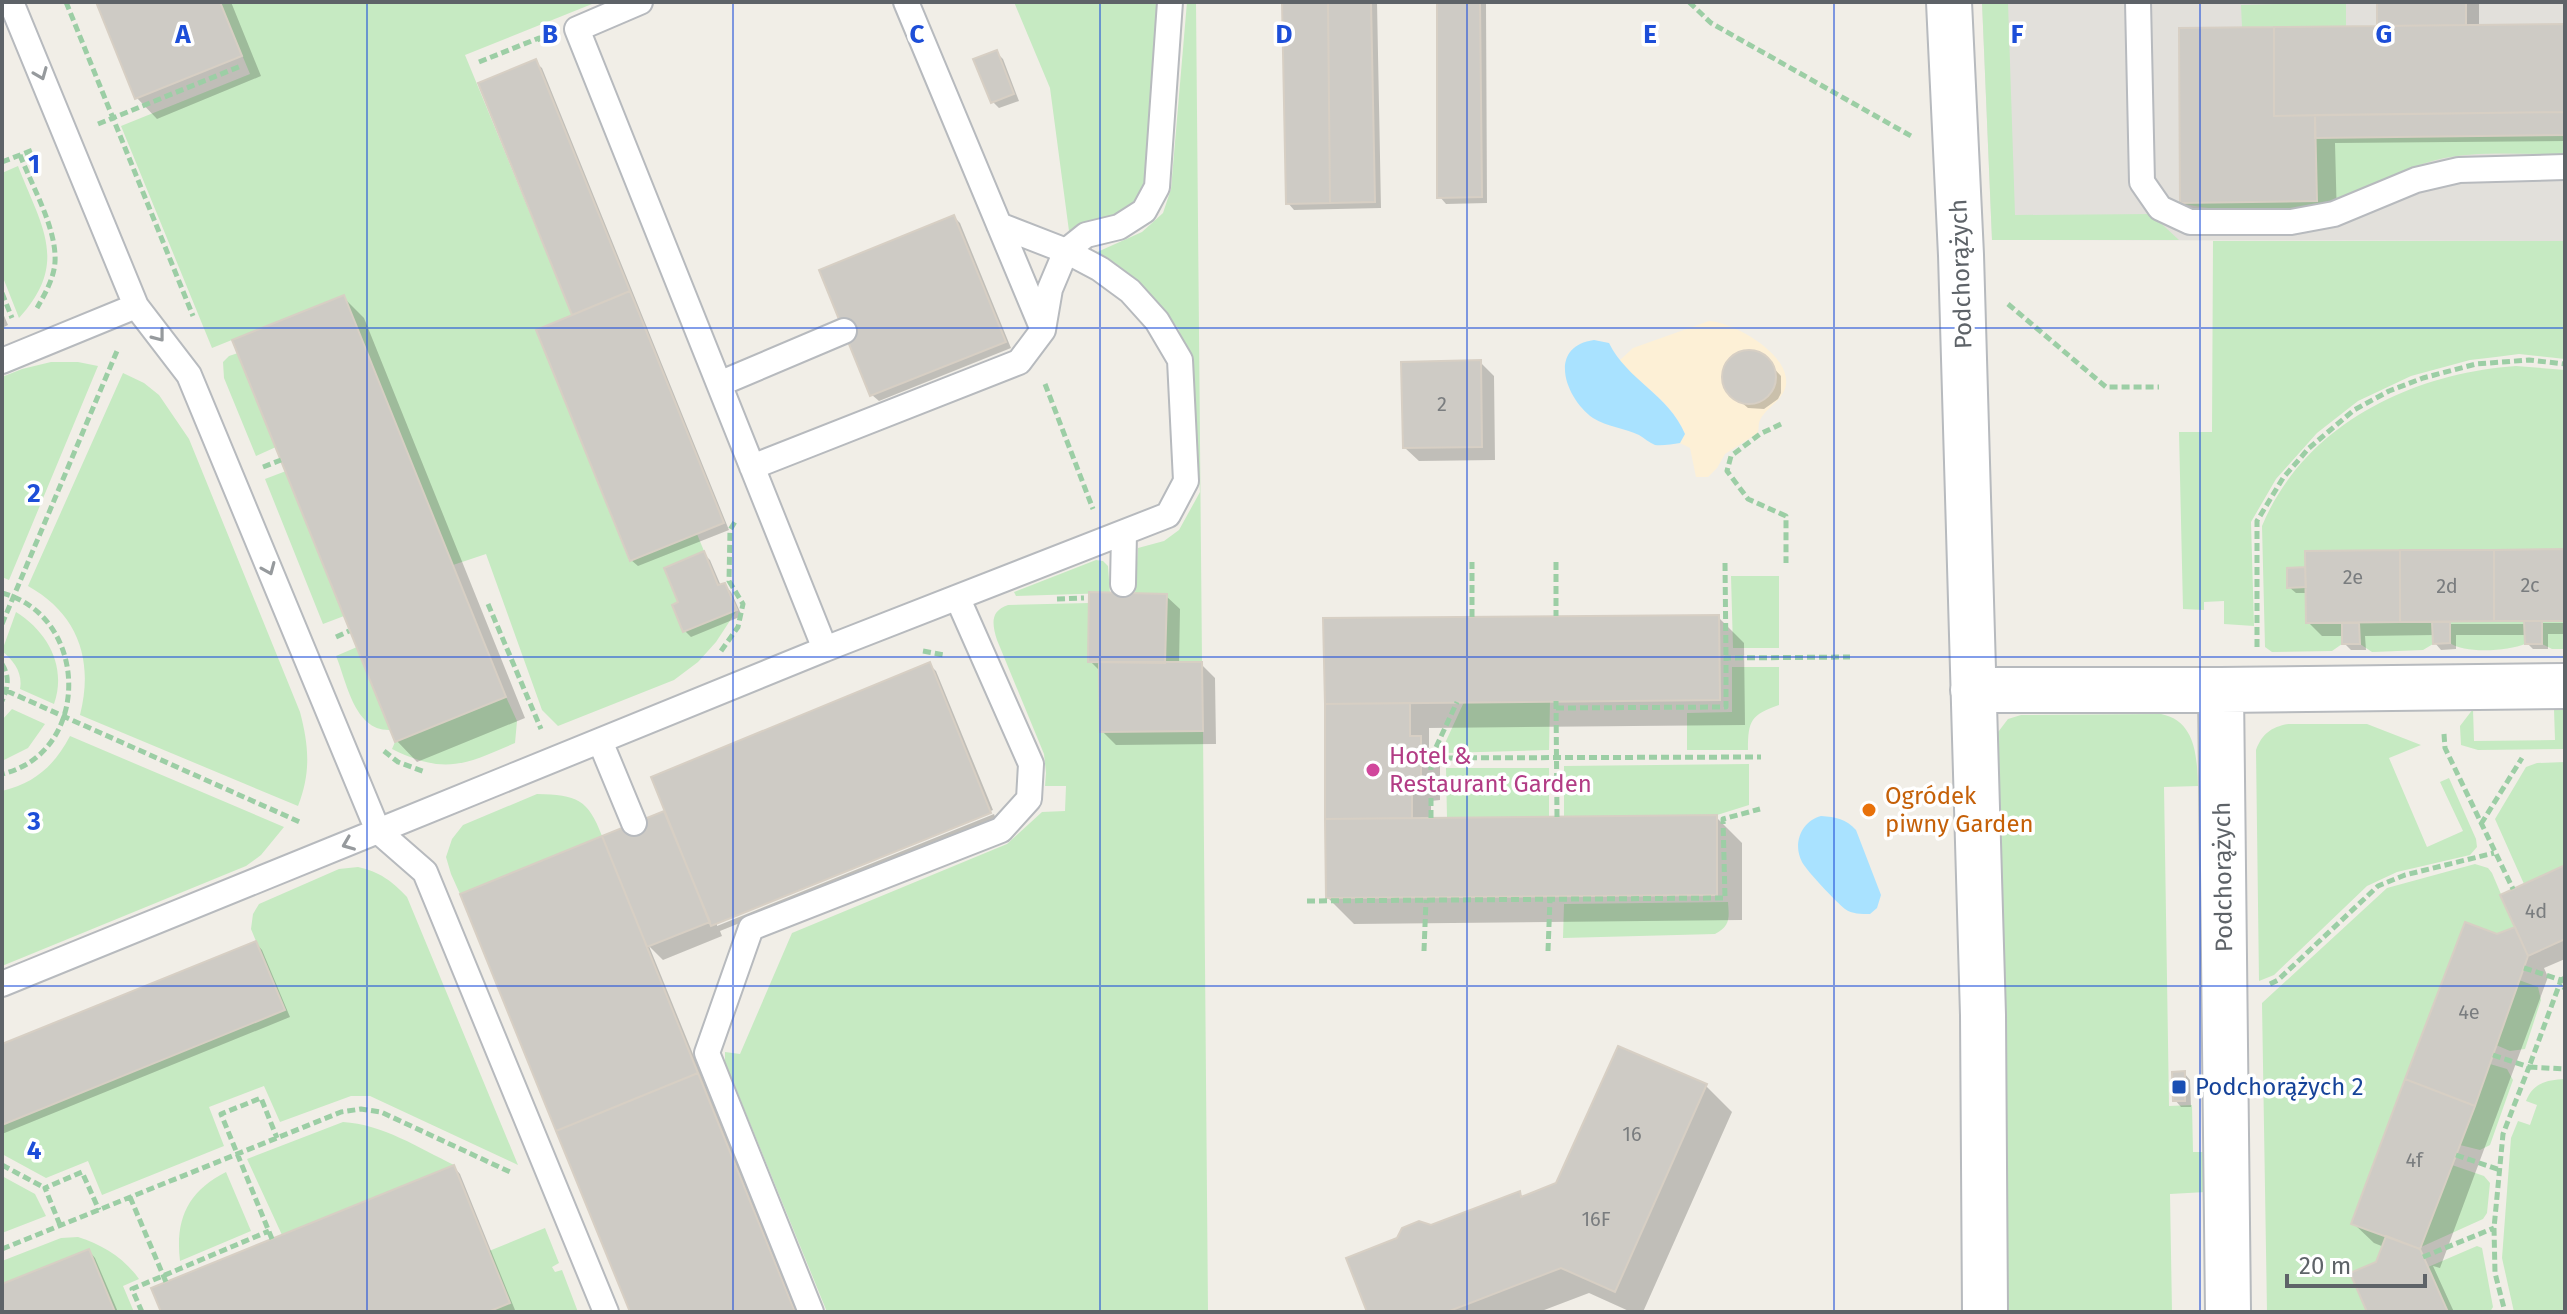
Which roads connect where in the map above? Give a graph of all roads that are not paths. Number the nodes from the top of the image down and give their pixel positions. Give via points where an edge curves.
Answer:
1 (11, 2) edge
2 (640, 2) edge
3 (906, 2) edge
4 (1170, 2) edge
5 (1949, 2) edge
6 (2138, 2) edge
7 (2565, 167) edge
8 (999, 225) junction
9 (1066, 251) junction
10 (136, 306) junction
11 (844, 331) dead end
12 (1037, 339) junction
13 (2, 361) edge
14 (719, 384) junction
15 (752, 467) junction
16 (1114, 536) junction
17 (1123, 584) dead end
18 (958, 599) junction
19 (825, 649) junction
20 (2565, 686) edge
21 (1973, 690) junction
22 (2221, 690) junction
23 (600, 741) junction
24 (634, 823) dead end
25 (378, 831) junction
26 (2, 984) edge
27 (606, 1312) edge
28 (811, 1312) edge
29 (1985, 1312) edge
30 (2228, 1312) edge

1 -> 10 lane
2 - 14 lane via 577,29
3 - 8 lane
4 - 9 lane via 1157,187 1144,211 1119,227 1086,235
5 - 21 street, Podchorążych
6 - 7 lane via 2142,182 2160,208 2190,222 2291,222 2334,214 2416,180 2459,170
8 - 9 lane
8 - 12 lane
9 - 12 lane
9 - 16 lane via 1130,291 1157,321 1180,360 1186,481 1168,515
10 - 13 lane
10 -> 25 lane via 189,375
11 - 14 lane
12 - 15 lane via 1019,362
14 - 15 lane
15 - 19 lane
16 - 17 lane
16 - 18 lane
18 - 19 lane
18 - 28 lane via 1031,764 1029,799 1001,830 751,928 707,1053
19 - 23 lane
20 - 22 street
21 - 22 street
21 - 29 street, Podchorążych
22 - 30 street, Podchorążych
23 - 24 lane
23 - 25 lane
25 -> 26 lane
25 - 27 lane via 425,872

